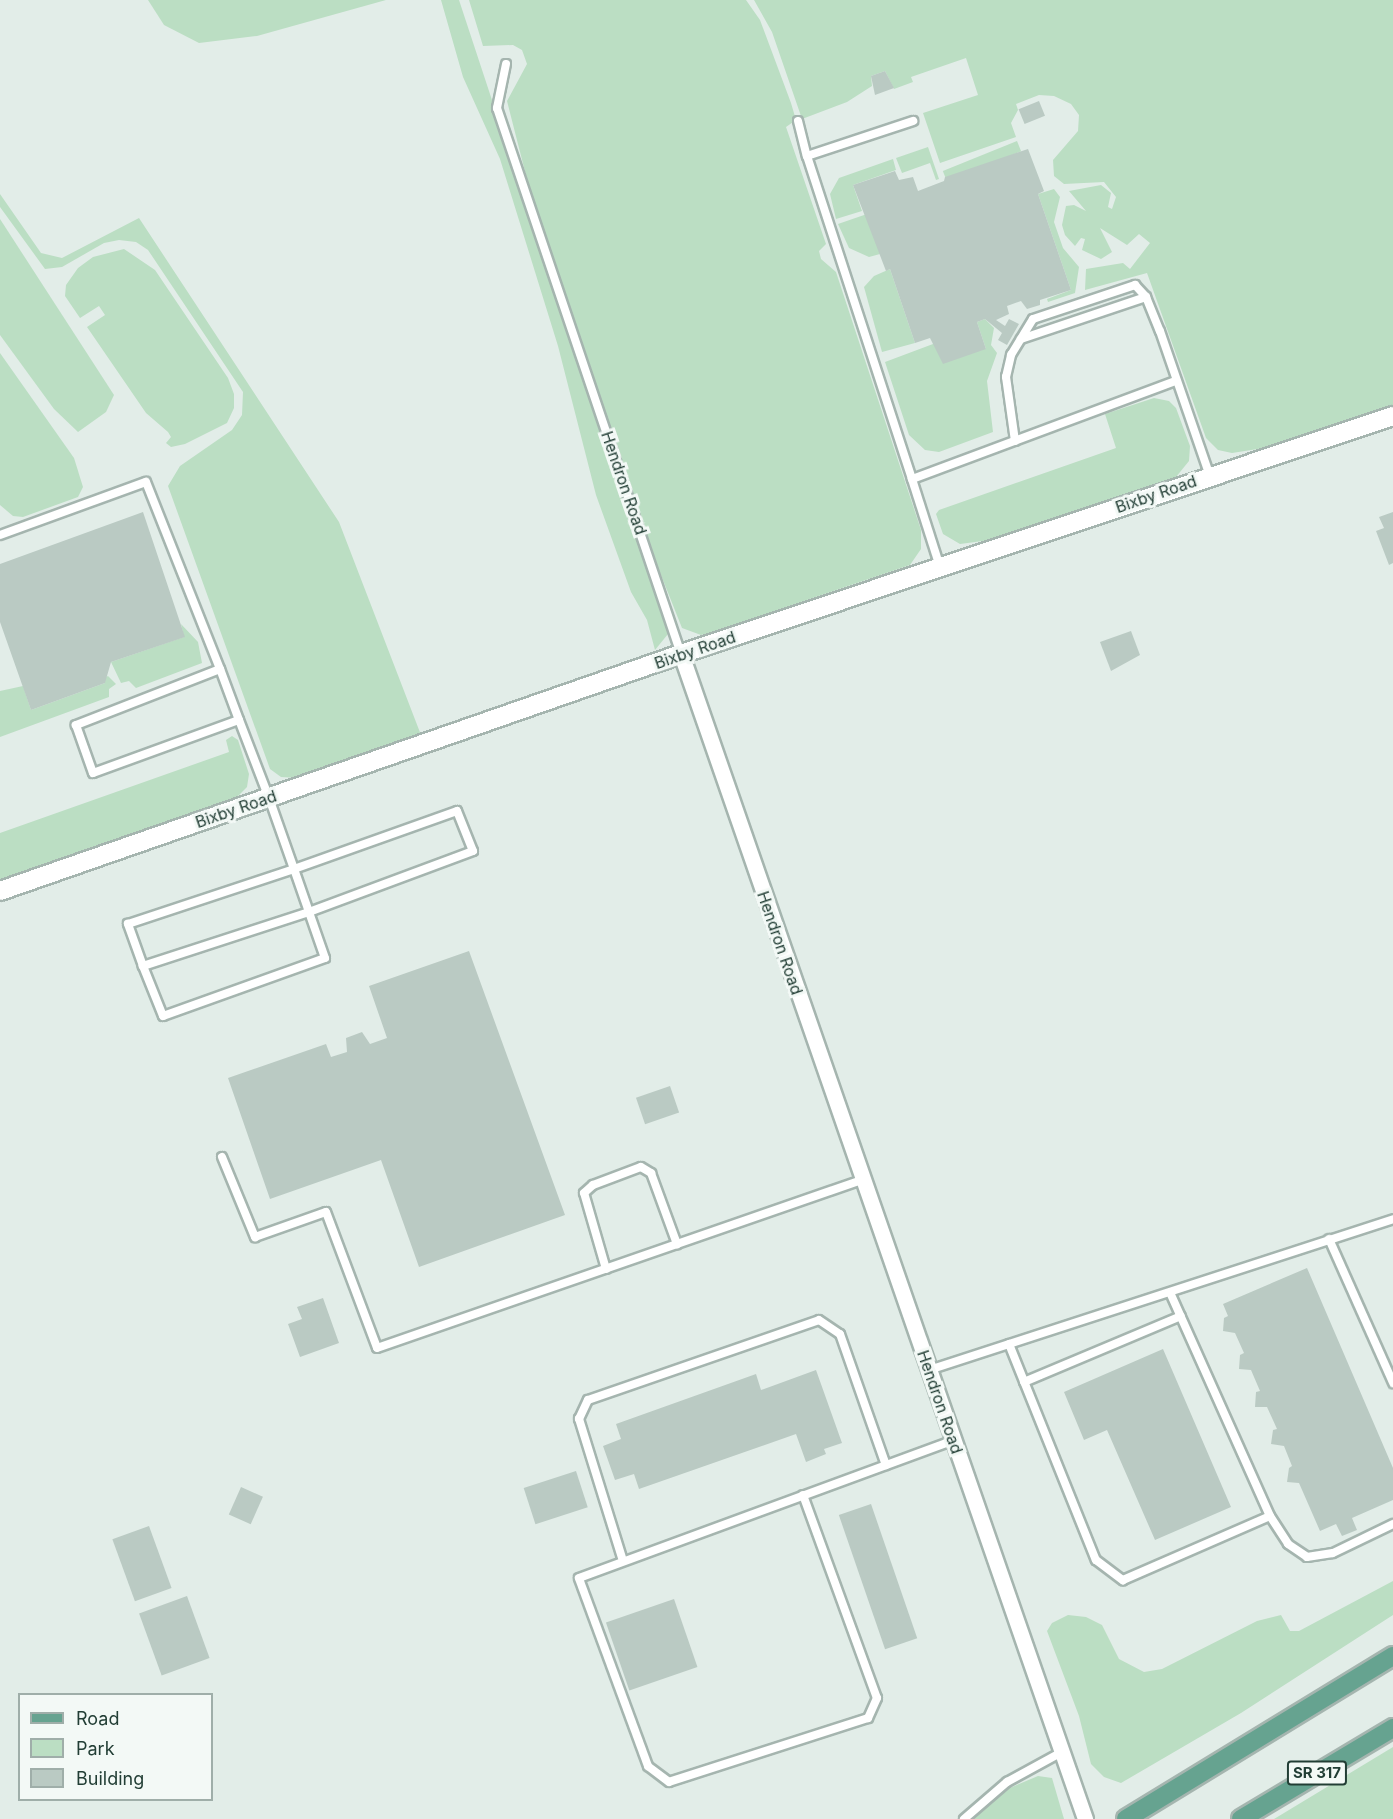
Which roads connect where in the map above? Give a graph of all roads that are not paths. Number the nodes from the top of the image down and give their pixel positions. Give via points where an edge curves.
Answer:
1 (506, 64) dead end
2 (798, 121) dead end
3 (913, 121) dead end
4 (807, 156) junction
5 (1146, 297) junction
6 (1021, 339) junction
7 (1176, 381) junction
8 (1393, 416) edge
9 (1016, 441) junction
10 (1210, 476) junction
11 (912, 479) junction
12 (0, 535) edge
13 (940, 567) junction
14 (681, 654) junction
15 (220, 669) junction
16 (239, 720) junction
17 (269, 798) junction
18 (294, 869) junction
19 (0, 891) edge
20 (309, 912) junction
21 (143, 966) junction
22 (222, 1157) dead end
23 (862, 1180) junction
24 (1393, 1219) edge
25 (1329, 1239) junction
26 (677, 1244) junction
27 (606, 1269) junction
28 (1170, 1292) junction
29 (1181, 1316) junction
30 (1009, 1344) junction
31 (929, 1370) junction
32 (1024, 1382) junction
33 (1393, 1383) edge
34 (954, 1440) junction
35 (886, 1465) junction
36 (803, 1496) junction
37 (1270, 1516) junction
38 (1393, 1524) edge
39 (623, 1562) junction
40 (1393, 1656) edge
41 (1393, 1728) edge
42 (1062, 1752) junction
43 (964, 1819) edge
44 (1085, 1819) edge
45 (1126, 1819) edge
46 (1241, 1819) edge

1 - 14 lane, Hendron Road via 497,108
2 - 4 lane
3 - 4 lane
4 - 11 lane
5 - 6 lane
5 - 6 lane via 1135,285 1052,312 1033,319
5 - 7 lane
6 - 9 lane via 1011,355 1005,384
7 - 9 lane
7 - 10 lane
8 - 10 street, Bixby Road
9 - 11 lane
10 - 13 street, Bixby Road
11 - 13 lane
12 - 15 lane via 147,482
13 - 14 street, Bixby Road
14 - 17 street, Bixby Road
14 - 23 street, Hendron Road
15 - 16 lane
15 - 16 lane via 76,725 93,773
16 - 17 lane
17 - 18 lane
17 - 19 street, Bixby Road
18 - 20 lane
18 - 20 lane via 457,810 473,851
18 - 21 lane via 128,924
20 - 21 lane
20 - 21 lane via 325,958 163,1016
22 - 27 lane via 255,1237 326,1212 377,1348
23 - 26 lane
23 - 31 street, Hendron Road
24 - 25 lane
25 - 28 lane
25 - 33 lane
26 - 27 lane
26 - 27 lane via 651,1173 641,1167 593,1185 584,1193
28 - 29 lane
28 - 30 lane
29 - 32 lane
29 - 37 lane
30 - 31 lane
30 - 32 lane
31 - 34 street, Hendron Road
32 - 37 lane via 1096,1560 1123,1580
34 - 35 lane
34 - 42 street, Hendron Road
35 - 36 lane
35 - 39 lane via 840,1334 819,1320 588,1400 579,1419
36 - 39 lane
36 - 39 lane via 877,1698 868,1718 669,1782 648,1766 579,1578
37 - 38 lane via 1287,1544 1307,1557 1333,1553
40 - 45 main road
41 - 46 main road, SR 317
42 - 43 lane via 1007,1782
42 - 44 street, Hendron Road

